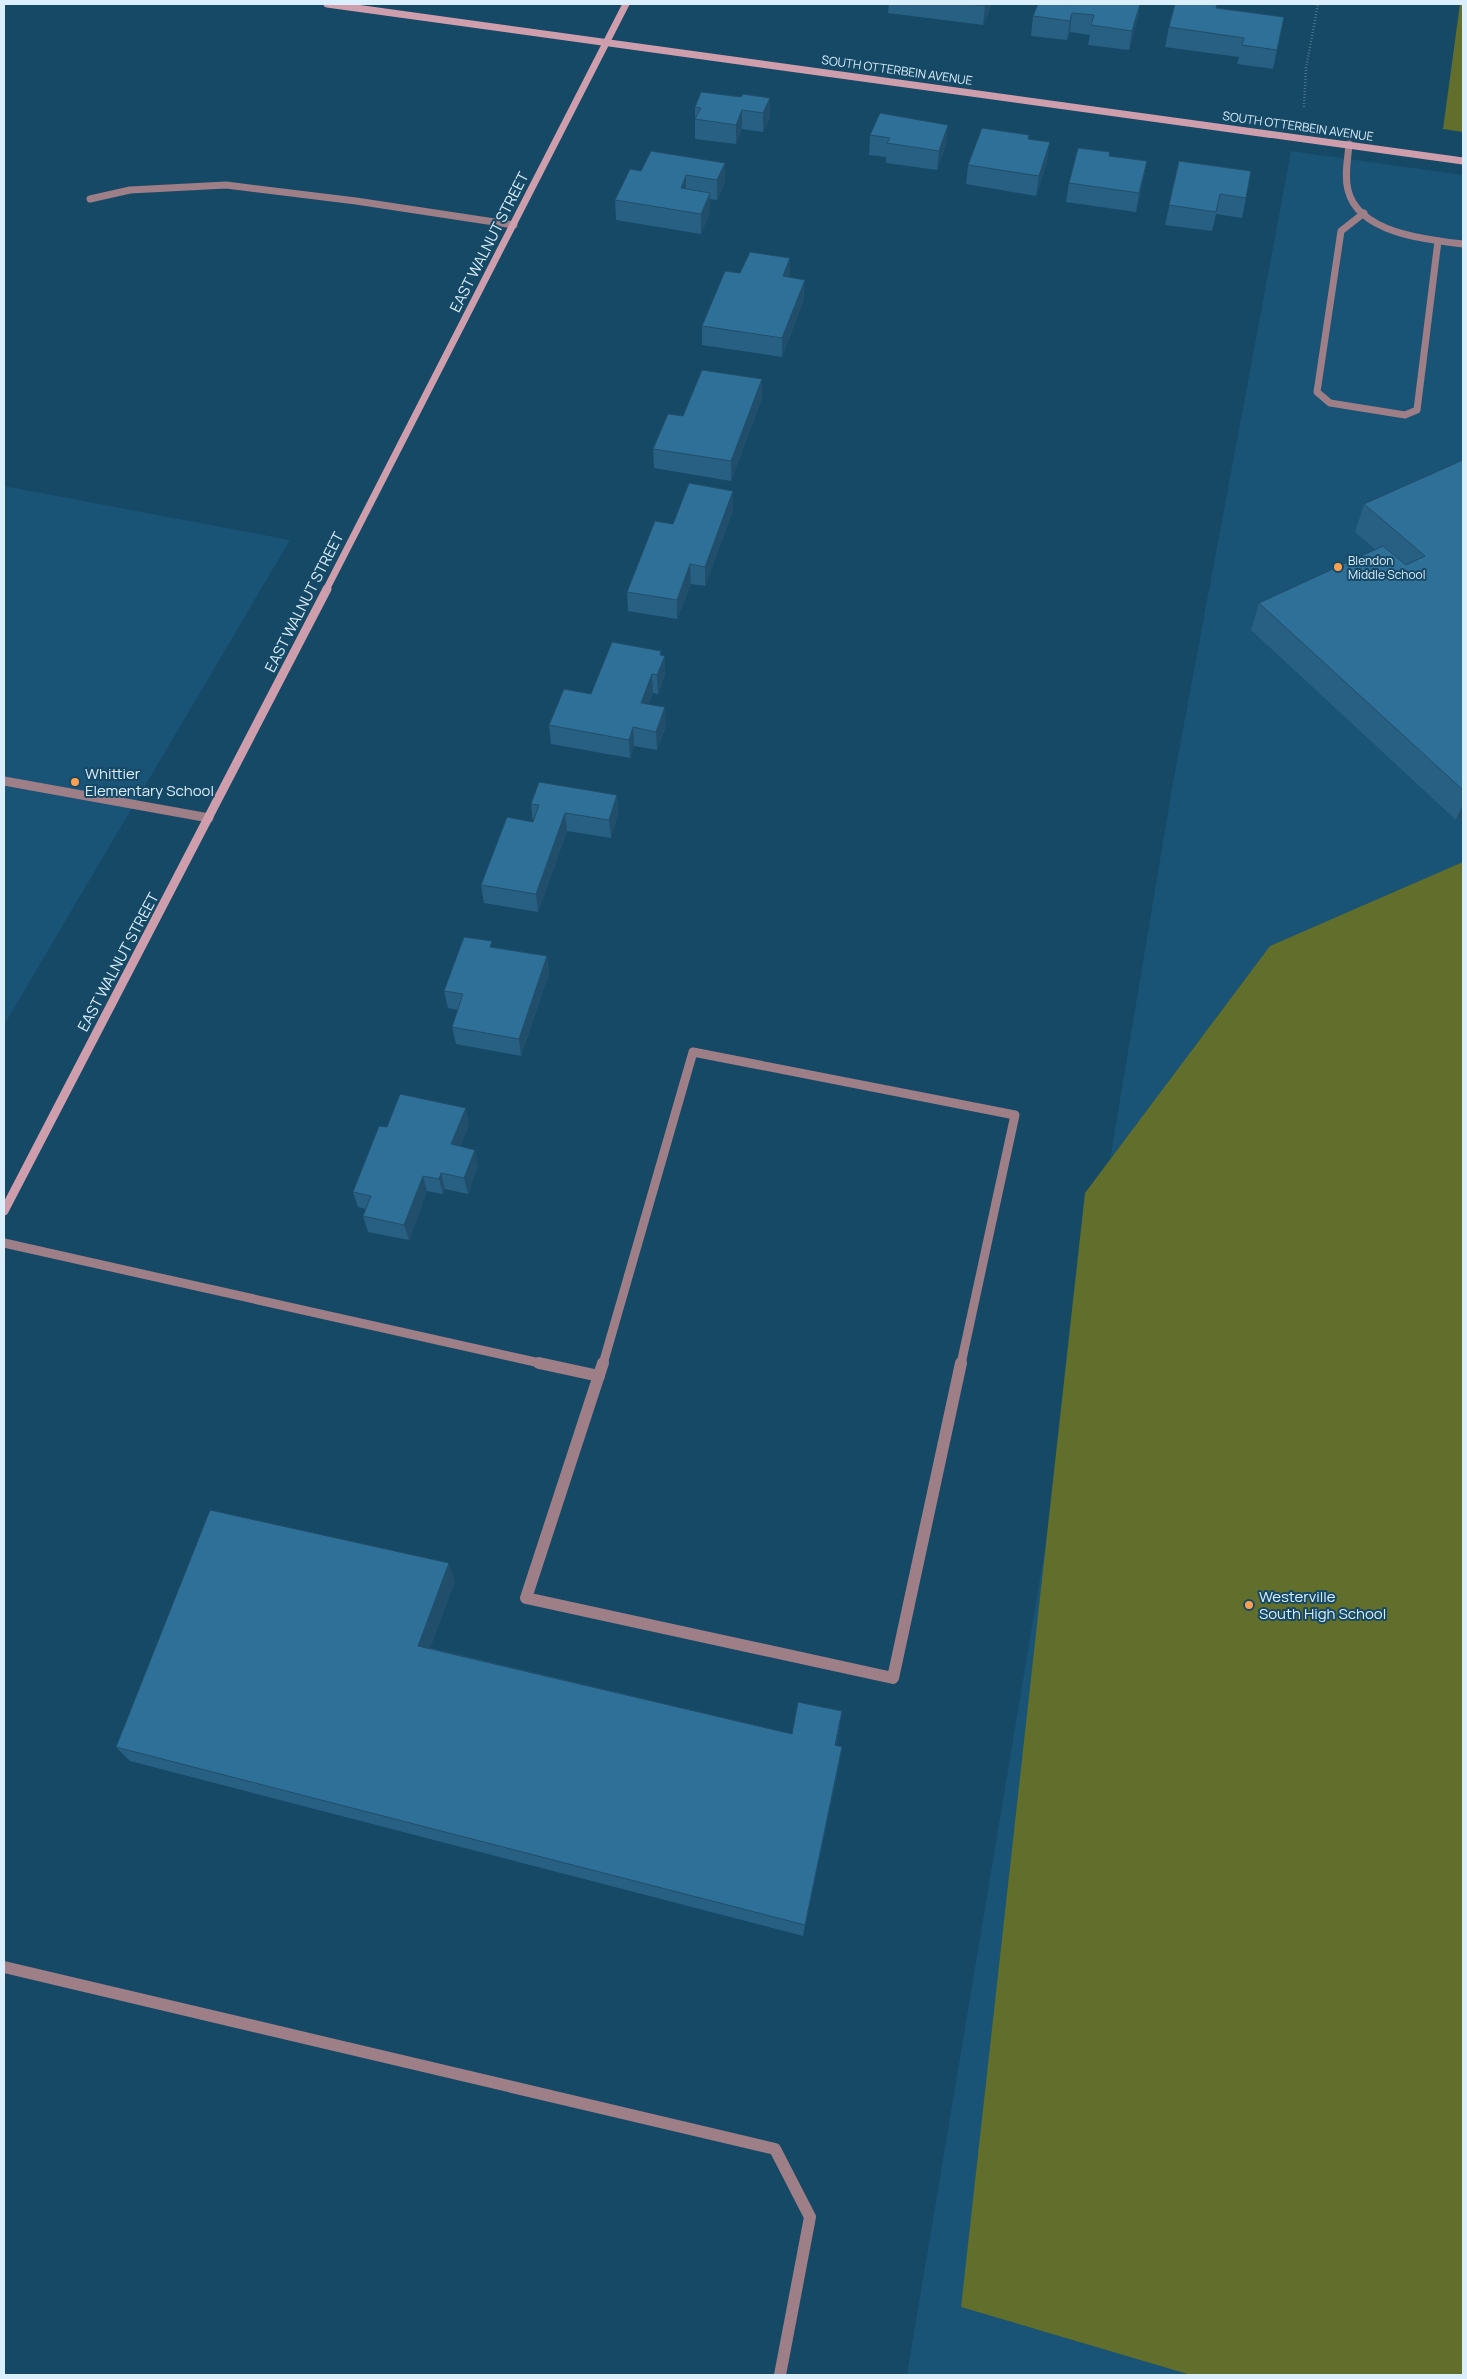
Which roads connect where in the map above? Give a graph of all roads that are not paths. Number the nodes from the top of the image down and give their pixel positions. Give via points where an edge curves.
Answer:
1 (327, 4) edge
2 (626, 4) edge
3 (608, 43) junction
4 (1349, 144) junction
5 (1463, 161) edge
6 (90, 199) dead end
7 (1364, 214) junction
8 (514, 225) junction
9 (1438, 241) junction
10 (1463, 244) edge
11 (4, 781) edge
12 (208, 818) junction
13 (4, 1211) edge
14 (4, 1243) edge
15 (599, 1376) junction
16 (4, 1967) edge
17 (780, 2375) edge

1 - 3 main road, SOUTH OTTERBEIN AVENUE
2 - 3 main road, EAST WALNUT STREET
3 - 4 main road, SOUTH OTTERBEIN AVENUE
3 - 8 main road, EAST WALNUT STREET
4 - 5 main road, SOUTH OTTERBEIN AVENUE
4 - 7 lane via 1348,192
6 - 8 lane via 130,190 226,185 356,200
7 - 9 lane via 1386,229
7 - 9 lane via 1341,231 1317,392 1330,403 1405,415 1417,410
8 - 12 main road, EAST WALNUT STREET
9 - 10 lane
11 - 12 lane
12 - 13 main road, EAST WALNUT STREET
14 - 15 lane
15 - 15 lane via 526,1598 893,1678 1015,1115 693,1052
16 - 17 lane via 775,2149 810,2217

